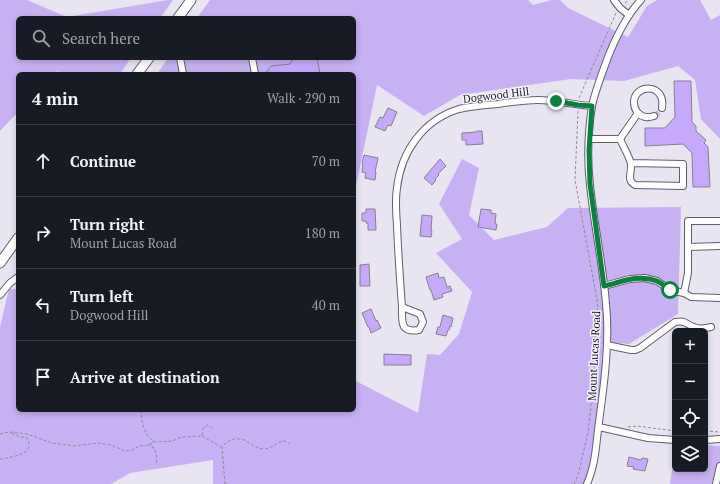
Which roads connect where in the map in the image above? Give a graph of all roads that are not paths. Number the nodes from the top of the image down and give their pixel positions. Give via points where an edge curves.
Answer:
1 (191, 0) edge
2 (614, 0) edge
3 (641, 0) edge
4 (629, 15) junction
5 (179, 16) edge
6 (148, 60) edge
7 (180, 60) edge
8 (252, 60) edge
9 (138, 72) edge
10 (183, 72) edge
11 (255, 72) edge
12 (592, 106) junction
13 (662, 108) dead end
14 (638, 113) junction
15 (654, 116) dead end
16 (590, 139) junction
17 (620, 140) junction
18 (631, 163) junction
19 (720, 221) edge
20 (16, 241) edge
21 (720, 246) edge
22 (688, 247) junction
23 (0, 264) edge
24 (16, 278) edge
25 (604, 286) junction
26 (684, 293) junction
27 (0, 294) edge
28 (720, 298) edge
29 (402, 307) dead end
30 (711, 327) dead end
31 (607, 345) junction
32 (598, 427) junction
33 (720, 439) edge
34 (672, 440) edge
35 (708, 440) edge
36 (720, 466) edge
37 (587, 484) edge
38 (716, 484) edge

1 - 5 highway
2 - 4 street
3 - 4 street, Mount Lucas Road
4 - 12 street, Mount Lucas Road via 613,44
6 - 9 highway
7 - 10 street
8 - 11 street
12 - 16 street, Mount Lucas Road
12 - 29 street, Dogwood Hill via 538,100 471,107 448,113 420,134 402,164 397,188 398,261
13 - 14 street via 660,94 653,89 643,89 634,100
14 - 15 street via 647,118
14 - 17 street
16 - 17 street
16 - 25 street, Mount Lucas Road via 590,184
17 - 18 street
18 - 18 street via 630,180 635,186 683,186 683,164
19 - 22 street via 688,221
20 - 23 highway
21 - 22 street
22 - 26 street via 688,273
24 - 27 street
25 - 26 street via 645,278 657,281 670,290
25 - 31 street, Mount Lucas Road
26 - 28 street via 691,297
30 - 31 street via 702,329 682,321 675,322 635,350
31 - 32 street, Mount Lucas Road
32 - 34 street via 648,438
32 - 37 street, Mount Lucas Road via 594,464
33 - 35 street
36 - 38 street

